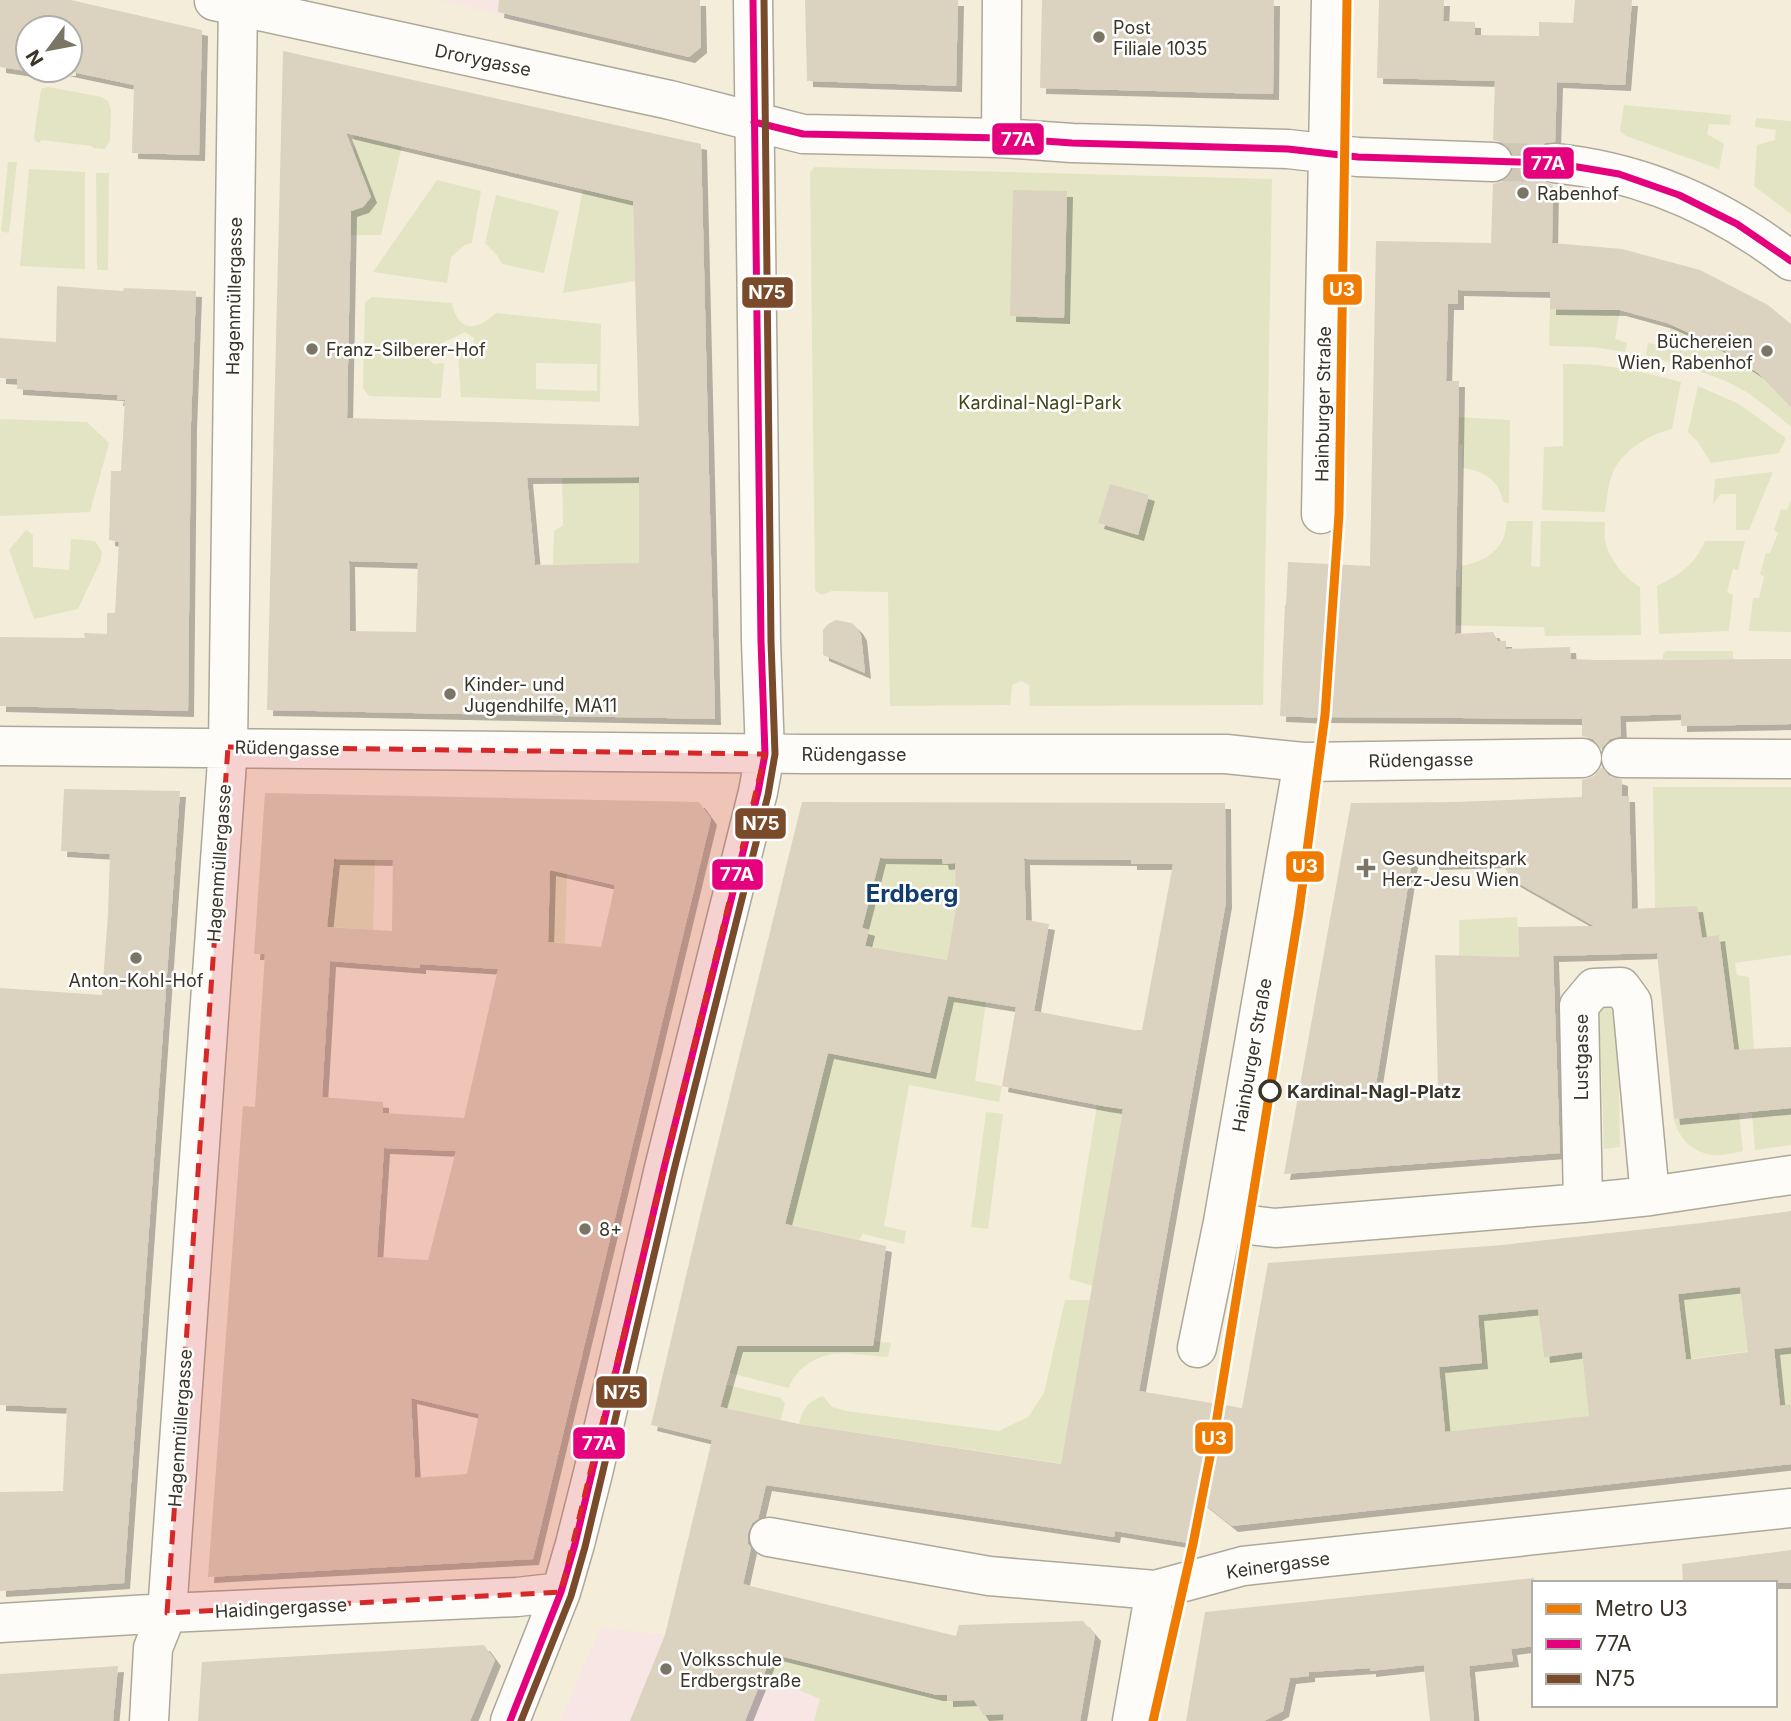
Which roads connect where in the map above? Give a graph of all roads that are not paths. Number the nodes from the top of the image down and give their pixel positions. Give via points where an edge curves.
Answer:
1 (753, 0) edge
2 (1002, 0) edge
3 (1331, 0) edge
4 (229, 2) edge
5 (754, 122) junction
6 (1001, 138) junction
7 (1328, 153) junction
8 (1493, 162) tunnel mouth
9 (1554, 163) tunnel mouth
10 (1791, 261) edge
11 (1321, 514) dead end
12 (0, 746) edge
13 (228, 747) junction
14 (765, 754) junction
15 (1582, 758) dead end
16 (1621, 758) dead end
17 (1791, 759) edge
18 (1303, 762) junction
19 (1791, 1175) edge
20 (1650, 1196) junction
21 (1583, 1203) junction
22 (1223, 1222) junction
23 (1197, 1348) dead end
24 (1791, 1508) edge
25 (769, 1537) dead end
26 (1155, 1590) junction
27 (561, 1592) junction
28 (167, 1613) junction
29 (0, 1623) edge
30 (149, 1721) edge
31 (510, 1721) edge
32 (1132, 1721) edge

1 - 5 street
2 - 6 street
3 - 7 street, Hainburger Straße
4 - 5 street, Drorygasse
4 - 13 street, Hagenmüllergasse
5 - 6 street via 803,134
5 - 14 street
6 - 7 street
7 - 8 street
7 - 11 street, Hainburger Straße
9 - 10 street via 1613,172 1677,193 1749,231
12 - 13 street, Rüdengasse
13 - 14 street, Rüdengasse
13 - 28 street, Hagenmüllergasse
14 - 18 street, Rüdengasse via 1226,754
14 - 27 street
15 - 18 street, Rüdengasse
16 - 17 street
18 - 22 street, Hainburger Straße
19 - 20 street
20 - 21 street
20 - 21 street, Lustgasse via 1632,1002 1621,987 1594,988 1579,1006
21 - 22 street via 1275,1228
22 - 23 street, Hainburger Straße
24 - 26 street, Keinergasse via 1243,1566
25 - 26 street, Keinergasse via 989,1576
26 - 32 street
27 - 28 street, Haidingergasse
27 - 31 street
28 - 29 street, Haidingergasse
28 - 30 street, Hagenmüllergasse via 153,1648

